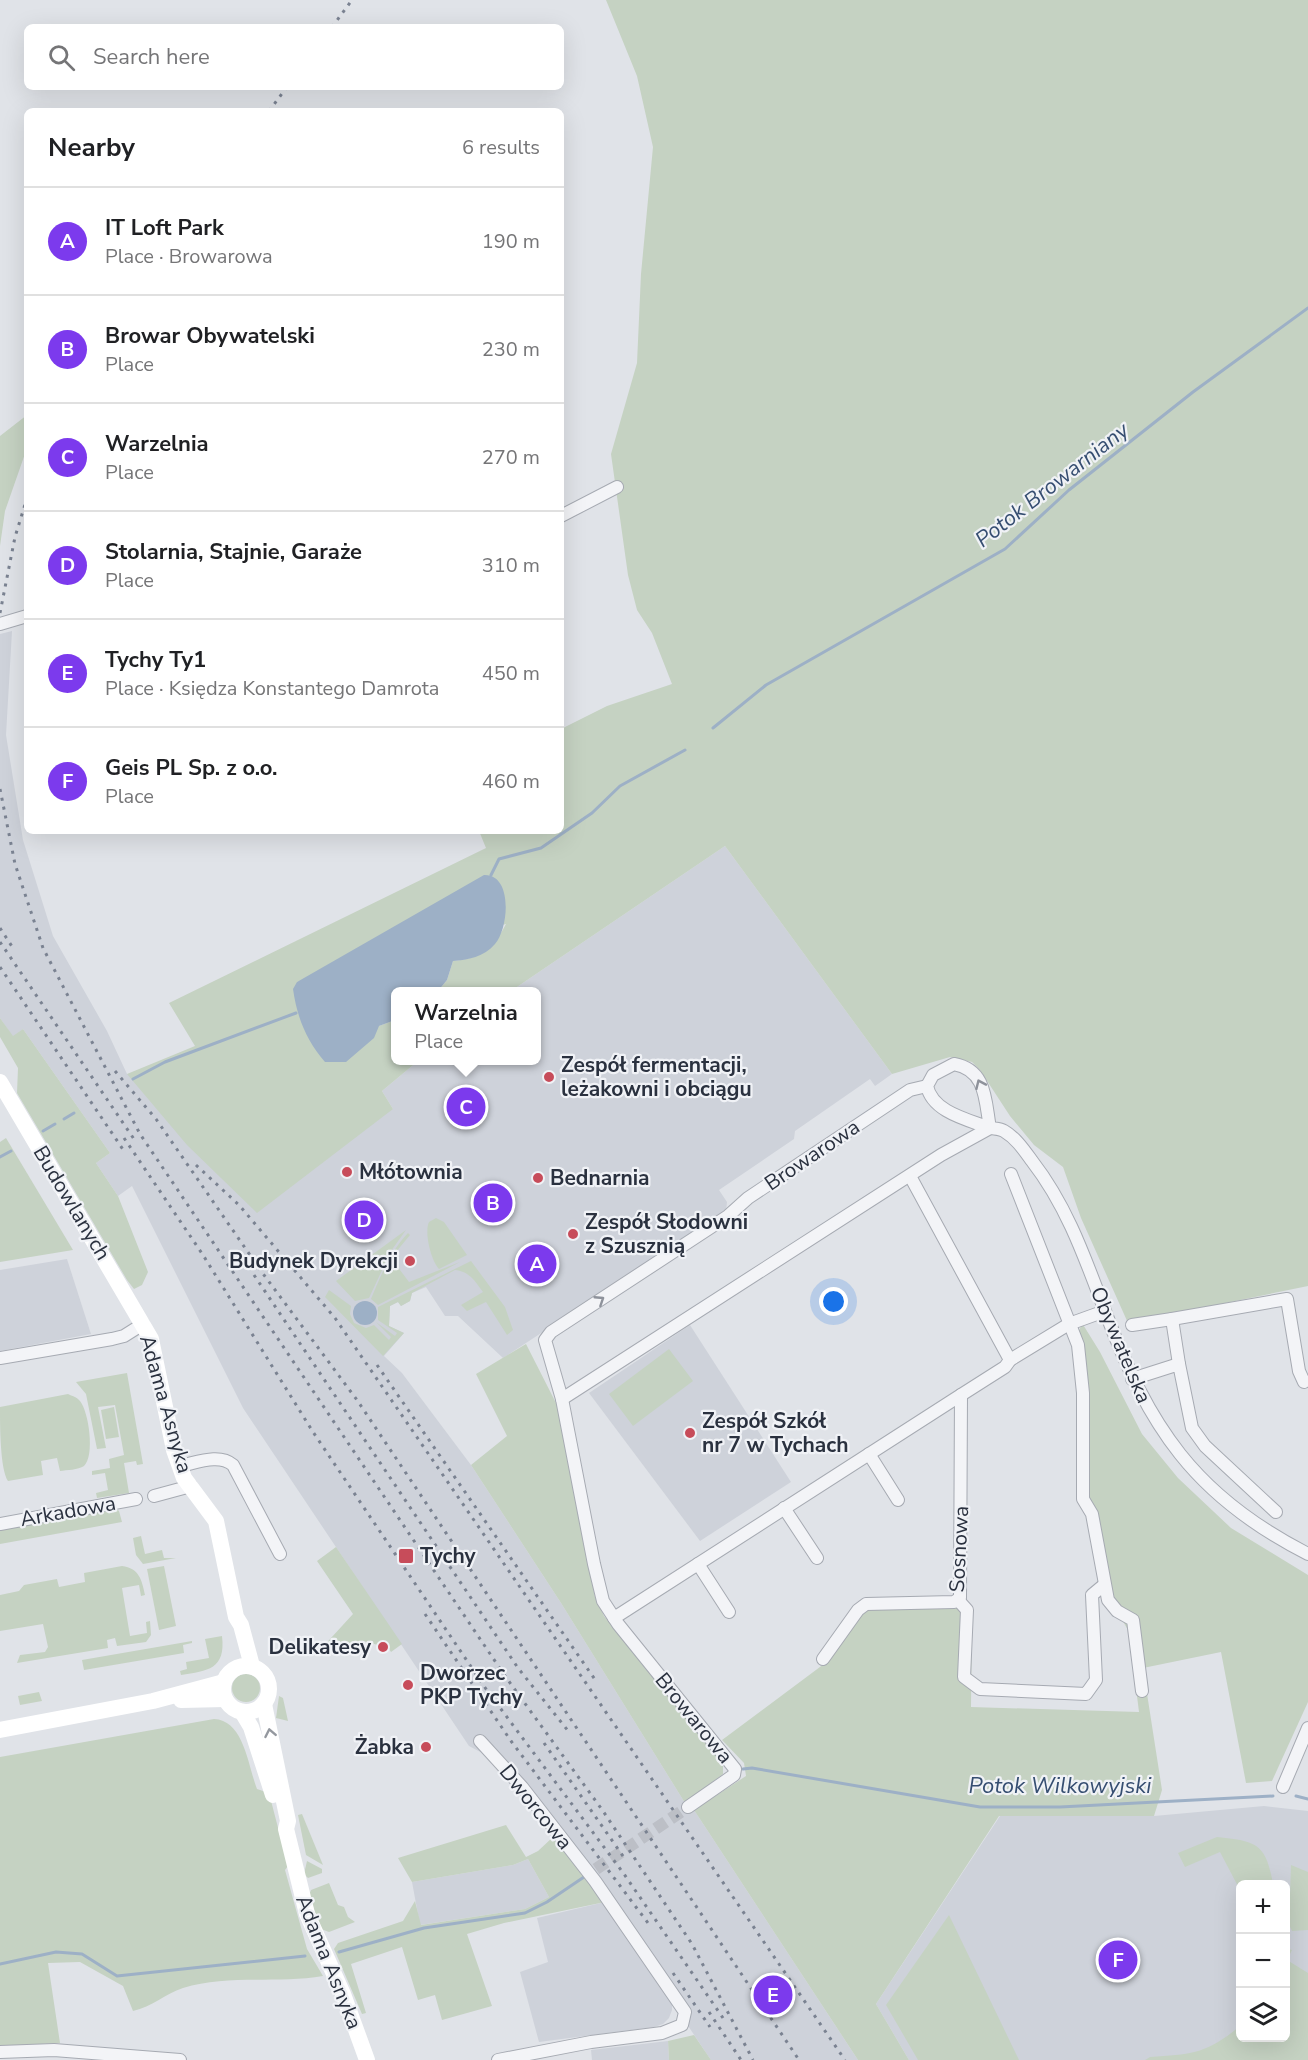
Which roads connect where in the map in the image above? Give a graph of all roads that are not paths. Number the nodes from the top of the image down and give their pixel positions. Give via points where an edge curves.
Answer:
1 (617, 487) dead end
2 (564, 514) edge
3 (24, 616) edge
4 (0, 624) edge
5 (0, 1082) edge
6 (927, 1086) junction
7 (990, 1128) junction
8 (1011, 1174) dead end
9 (910, 1176) junction
10 (1105, 1311) junction
11 (1172, 1318) junction
12 (143, 1324) junction
13 (1069, 1324) junction
14 (1132, 1325) dead end
15 (0, 1358) edge
16 (1010, 1360) junction
17 (1179, 1364) junction
18 (1132, 1380) junction
19 (1304, 1382) dead end
20 (961, 1395) junction
21 (562, 1399) junction
22 (869, 1454) junction
23 (179, 1466) junction
24 (191, 1486) junction
25 (154, 1496) dead end
26 (136, 1499) dead end
27 (898, 1500) dead end
28 (784, 1508) junction
29 (1276, 1512) dead end
30 (0, 1524) edge
31 (1285, 1539) junction
32 (1308, 1546) edge
33 (280, 1554) dead end
34 (1308, 1554) edge
35 (816, 1558) dead end
36 (698, 1564) junction
37 (1104, 1585) junction
38 (958, 1600) junction
39 (729, 1612) dead end
40 (236, 1617) junction
41 (614, 1618) junction
42 (823, 1659) dead end
43 (234, 1668) junction
44 (257, 1669) junction
45 (224, 1690) junction
46 (1142, 1691) dead end
47 (264, 1704) junction
48 (242, 1712) junction
49 (1308, 1728) edge
50 (0, 1730) edge
51 (480, 1741) dead end
52 (1283, 1787) dead end
53 (688, 1807) tunnel mouth
54 (286, 1829) junction
55 (0, 2052) edge
56 (55, 2055) edge
57 (180, 2060) edge
58 (367, 2060) edge
59 (498, 2060) edge

1 - 2 street
3 - 4 street
5 - 12 street, Budowlanych
6 - 7 street, Obywatelska via 930,1097 943,1109
7 -> 6 street via 983,1086 970,1069 948,1066 933,1075
21 -> 6 street, Browarowa via 545,1345 551,1332 910,1090
7 - 9 street
7 - 10 street, Obywatelska via 1000,1129 1015,1140 1054,1192 1072,1225
8 - 13 street, Obywatelska
9 - 16 street
9 - 21 street
10 - 13 street
10 - 18 street, Obywatelska
11 - 14 street
11 - 17 street
11 - 19 street via 1287,1299
12 - 15 street via 112,1339
12 - 23 street, Adama Asnyka via 156,1353
13 - 16 street
13 - 37 street, Obywatelska via 1078,1345 1083,1393 1083,1499 1092,1514
16 - 20 street
17 - 18 street
17 - 29 street via 1191,1428
18 - 31 street, Obywatelska via 1160,1429 1195,1471 1239,1510
20 - 22 street
20 - 38 street, Sosnowa
21 - 41 street, Browarowa via 594,1564 603,1601
22 - 27 street
22 - 28 street
23 - 24 street, Adama Asnyka
23 - 33 street via 219,1459 233,1465
24 - 25 street
24 - 40 street, Adama Asnyka via 216,1521
26 - 30 street, Arkadowa
28 - 35 street
28 - 36 street
31 - 32 street, Obywatelska
31 - 34 street, Obywatelska
36 - 39 street
36 - 41 street
37 - 38 street via 1092,1595 1096,1680 1086,1694 980,1689 964,1677 967,1610
37 - 46 street via 1116,1611 1133,1620
38 - 42 street, Sosnowa via 866,1604
40 - 43 street, Adama Asnyka
40 - 44 street, Adama Asnyka
41 - 53 street, Browarowa via 735,1769 734,1775
43 - 44 street
43 - 45 street
44 - 47 street via 270,1688
45 - 48 street via 235,1709
45 - 50 street
47 - 48 street
54 -> 47 street, Adama Asnyka via 288,1821
48 - 54 street, Adama Asnyka via 251,1727
49 - 52 street
51 - 59 street, Dworcowa via 593,1872 684,2009 684,2021 662,2033
54 - 58 street, Adama Asnyka via 307,1914 344,1994
55 - 56 street
56 - 57 street

